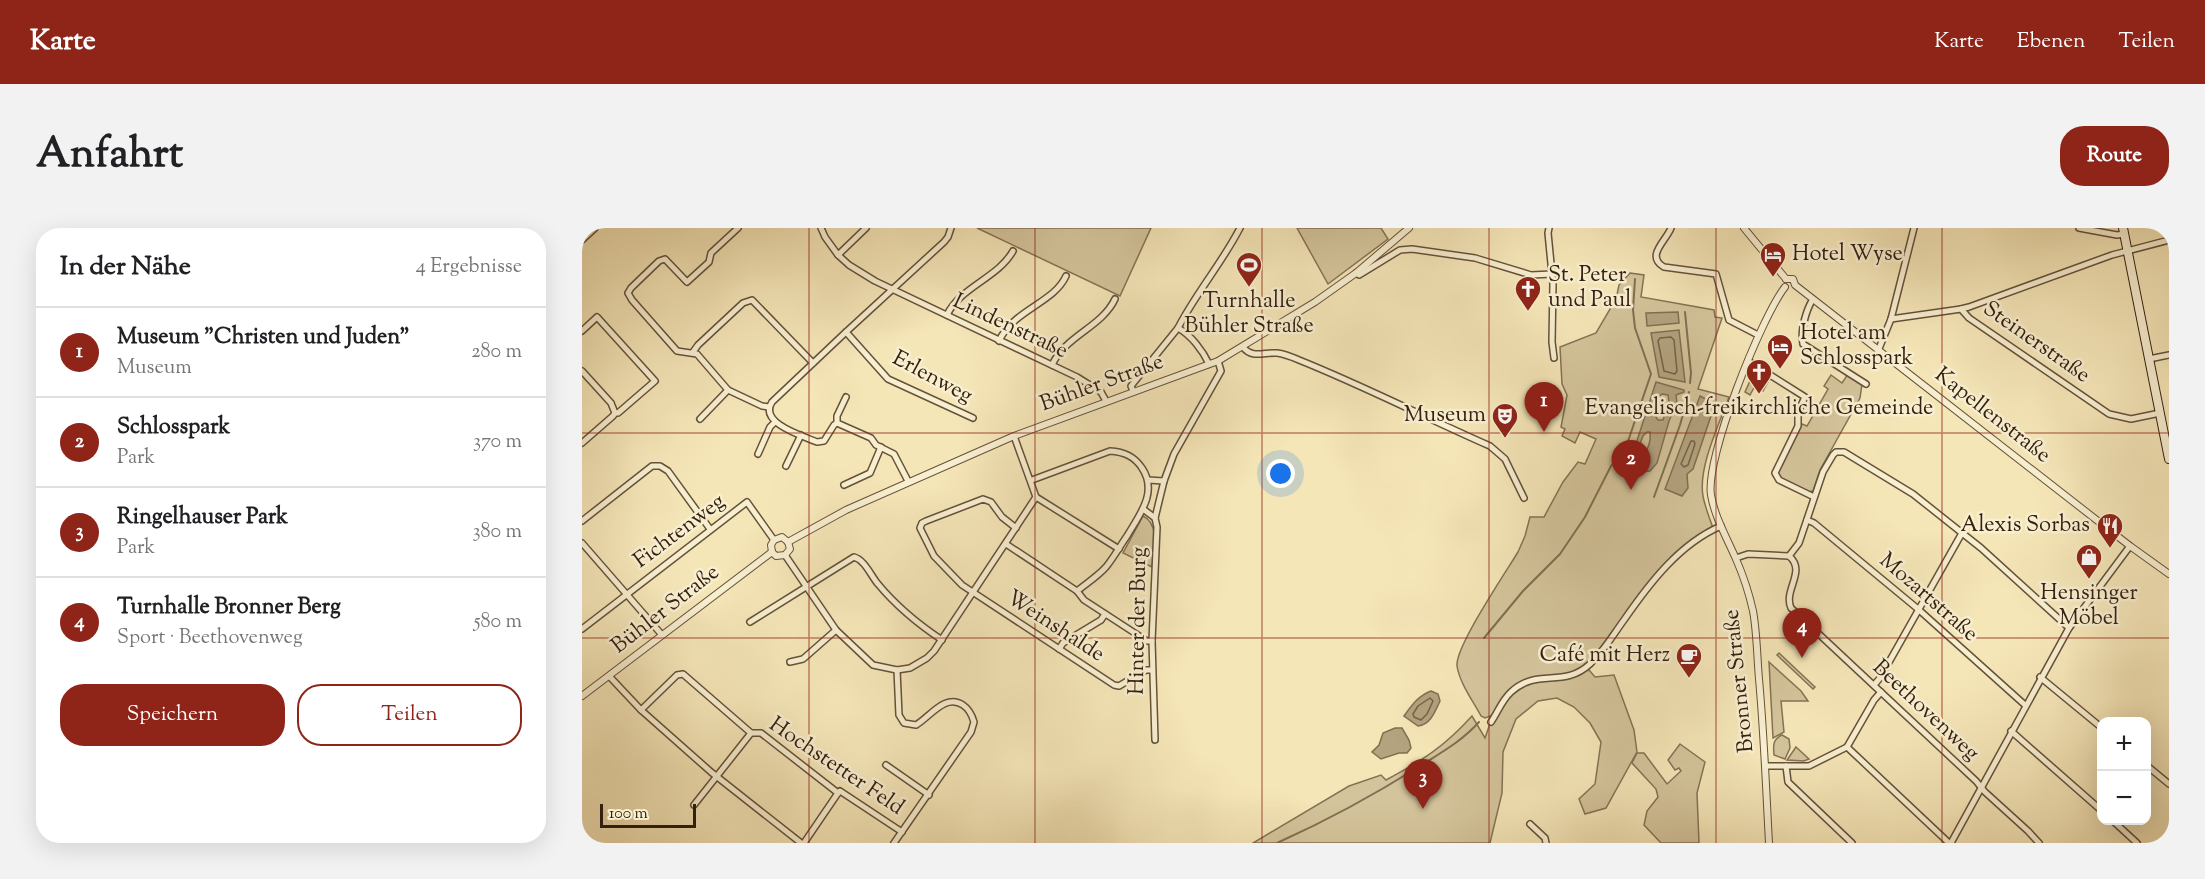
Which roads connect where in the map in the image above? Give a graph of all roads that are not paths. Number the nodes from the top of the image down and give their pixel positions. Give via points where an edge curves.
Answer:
1 (595, 228) edge
2 (738, 228) edge
3 (821, 228) edge
4 (866, 228) edge
5 (951, 228) edge
6 (1239, 228) edge
7 (1409, 228) edge
8 (1549, 228) edge
9 (1671, 228) edge
10 (1744, 228) edge
11 (1914, 228) edge
12 (2079, 228) edge
13 (2124, 231) edge
14 (582, 240) edge
15 (2169, 240) edge
16 (2127, 250) junction
17 (1013, 251) dead end
18 (838, 255) junction
19 (1356, 273) junction
20 (1552, 274) junction
21 (1066, 276) dead end
22 (1786, 279) junction
23 (1795, 285) junction
24 (1785, 287) junction
25 (892, 291) junction
26 (1115, 299) dead end
27 (1812, 299) junction
28 (1960, 309) junction
29 (946, 315) junction
30 (1891, 319) junction
31 (1178, 328) junction
32 (582, 331) edge
33 (846, 332) junction
34 (1758, 335) junction
35 (999, 341) junction
36 (1243, 347) junction
37 (1878, 351) junction
38 (693, 352) junction
39 (2169, 355) edge
40 (1554, 358) dead end
41 (2150, 359) junction
42 (1218, 361) junction
43 (1748, 361) junction
44 (813, 363) junction
45 (1209, 364) junction
46 (1053, 365) junction
47 (582, 371) edge
48 (1866, 384) dead end
49 (728, 390) junction
50 (1133, 391) junction
51 (846, 397) dead end
52 (1106, 401) junction
53 (769, 407) junction
54 (615, 412) junction
55 (2160, 414) junction
56 (973, 418) dead end
57 (700, 419) dead end
58 (775, 422) junction
59 (837, 423) junction
60 (801, 435) junction
61 (1014, 436) junction
62 (582, 443) edge
63 (881, 447) junction
64 (758, 454) dead end
65 (2169, 459) edge
66 (786, 466) dead end
67 (1032, 480) junction
68 (1149, 480) junction
69 (908, 481) junction
70 (1164, 481) junction
71 (844, 485) dead end
72 (1036, 496) junction
73 (1524, 498) dead end
74 (1814, 498) junction
75 (1143, 509) junction
76 (1155, 518) junction
77 (1807, 520) junction
78 (582, 521) edge
79 (1721, 526) junction
80 (1016, 528) junction
81 (710, 529) junction
82 (1962, 533) junction
83 (774, 540) junction
84 (788, 542) junction
85 (582, 543) edge
86 (1006, 544) junction
87 (2130, 546) junction
88 (1119, 549) junction
89 (772, 552) junction
90 (785, 555) junction
91 (1789, 556) junction
92 (1736, 558) junction
93 (2167, 571) edge
94 (805, 587) junction
95 (1077, 591) junction
96 (973, 593) junction
97 (625, 594) junction
98 (1918, 609) junction
99 (1105, 614) junction
100 (750, 622) dead end
101 (2069, 628) junction
102 (582, 629) edge
103 (836, 630) junction
104 (662, 635) junction
105 (942, 640) junction
106 (1152, 641) junction
107 (1059, 649) junction
108 (790, 662) dead end
109 (897, 670) junction
110 (1152, 670) junction
111 (610, 677) junction
112 (2040, 677) junction
113 (1874, 685) junction
114 (1881, 692) junction
115 (582, 696) edge
116 (2025, 705) junction
117 (641, 710) junction
118 (1491, 722) dead end
119 (2097, 724) edge
120 (2011, 730) junction
121 (751, 733) junction
122 (1155, 740) dead end
123 (1847, 747) junction
124 (886, 765) dead end
125 (1766, 766) junction
126 (1786, 766) junction
127 (2151, 769) edge
128 (717, 775) junction
129 (2169, 784) edge
130 (1980, 786) junction
131 (838, 794) junction
132 (929, 795) junction
133 (694, 805) dead end
134 (2097, 807) edge
135 (1530, 824) dead end
136 (2117, 825) edge
137 (902, 832) junction
138 (802, 843) edge
139 (894, 843) edge
140 (1546, 843) edge
141 (1769, 843) edge
142 (1852, 843) edge
143 (1950, 843) edge
144 (2039, 843) edge
145 (2137, 843) edge

1 - 14 street
2 - 38 street via 687,282 665,259 629,290 632,300 677,351
3 - 18 street, Lindenstraße
4 - 18 street
5 - 25 street via 944,242
6 - 31 street
7 - 19 street, Bühler Straße
8 - 20 street
9 - 34 street via 1657,251 1658,262 1664,267 1716,274 1729,320
10 - 22 street
11 - 30 street
12 - 13 street via 2116,235
13 - 16 main road
15 - 16 street
16 - 28 street
16 - 41 main road
17 - 29 street via 955,302
18 - 25 street, Lindenstraße
19 - 20 street via 1400,250 1412,249 1475,258 1531,275
19 - 36 street, Bühler Straße
20 - 40 street
21 - 35 street via 1059,287 1011,322
22 - 23 street via 1793,279
22 - 24 street
23 - 24 street
23 - 27 street, Kapellenstraße
24 - 34 street, Bronner Straße
25 - 29 street, Lindenstraße
25 - 33 street
26 - 46 street via 1106,312 1066,344
27 - 37 street, Kapellenstraße
27 - 48 street via 1803,344
28 - 30 street, Steinerstraße
28 - 55 street, Steinerstraße via 2109,414 2131,419
29 - 35 street, Lindenstraße
30 - 37 street
31 - 45 street
31 - 50 street via 1131,386
32 - 54 street via 597,317 655,381
33 - 44 street
33 - 56 street, Erlenweg via 888,379
34 - 43 street, Bronner Straße
35 - 46 street, Lindenstraße
36 - 42 street, Bühler Straße
36 - 73 street via 1247,353 1276,353 1317,367 1490,446 1505,459
37 - 87 street, Kapellenstraße
38 - 44 street via 744,303 752,300
38 - 49 street
39 - 41 street
41 - 55 main road
42 - 45 street, Bühler Straße
42 - 70 street via 1221,372 1183,436
43 - 74 street via 1805,398 1798,412 1798,426 1775,473 1779,480
43 - 79 street, Bronner Straße via 1711,475 1711,494
44 - 53 street
45 - 50 street, Bühler Straße
46 - 52 street, Lindenstraße via 1101,392
47 - 54 street
49 - 53 street
49 - 57 street
50 - 52 street, Bühler Straße
51 - 59 street
52 - 61 street, Bühler Straße
53 - 58 street
54 - 62 street
55 - 65 main road
58 - 60 street
58 - 64 street
59 - 60 street via 822,442
59 - 63 street via 872,438
60 - 66 street
61 - 67 street
61 - 69 street, Bühler Straße
63 - 69 street via 894,454
63 - 71 street via 870,473
67 - 68 street via 1110,451 1134,458
67 - 72 street
68 - 70 street
68 - 75 street
69 - 84 street, Bühler Straße
70 - 76 street
72 - 80 street
72 - 88 street
74 - 77 street
74 - 82 street via 1823,472 1836,452 1844,452 1913,494
75 - 76 street, Hinter der Burg
75 - 88 street
76 - 106 street, Hinter der Burg
77 - 91 street via 1799,543
77 - 98 street, Mozartstraße
78 - 81 street via 657,465 668,471
79 - 92 street, Bronner Straße
79 - 118 street via 1702,535 1659,574 1590,664 1567,678 1546,677 1523,683 1504,700
80 - 86 street
80 - 96 street, Weinshalde via 1002,518 991,502 983,500 920,526 934,556
81 - 83 street, Fichtenweg via 747,502
81 - 97 street, Fichtenweg
82 - 98 street
82 - 101 street
83 - 84 street via 782,537
83 - 89 street
84 - 90 street
85 - 97 street
86 - 95 street
86 - 96 street
87 - 93 street, Kapellenstraße
87 - 101 street
88 - 95 street via 1104,570
89 - 90 street
89 - 104 street, Bühler Straße
90 - 94 street
91 - 92 street via 1748,554
91 - 113 street, Beethovenweg via 1797,570 1791,608
92 - 125 street, Bronner Straße via 1753,612
94 - 100 street
94 - 103 street
94 - 105 street via 850,558 857,558 891,600
95 - 99 street
96 - 105 street
96 - 107 street, Weinshalde
97 - 102 street, Fichtenweg
97 - 104 street
98 - 113 street
98 - 116 street, Mozartstraße
99 - 106 street
99 - 107 street
101 - 112 street
103 - 108 street via 803,659
103 - 109 street via 873,664
104 - 111 street, Bühler Straße
105 - 109 street via 919,664
106 - 110 street, Hinter der Burg
107 - 110 street, Weinshalde via 1114,685
109 - 132 street via 899,715 904,723 916,725 953,702 965,707 973,717 971,732
110 - 122 street, Hinter der Burg
111 - 115 street, Bühler Straße
111 - 117 street
112 - 116 street
112 - 119 street
113 - 114 street, Beethovenweg
114 - 123 street
114 - 130 street, Beethovenweg
116 - 120 street
117 - 121 street, Hochstetter Feld via 677,675 683,674
117 - 128 street
120 - 130 street
120 - 134 street
121 - 128 street, Hochstetter Feld
121 - 131 street, Hochstetter Feld via 761,732
123 - 126 street via 1817,764
123 - 143 street
124 - 132 street
125 - 126 street
125 - 141 street, Bronner Straße
126 - 142 street via 1788,782
127 - 129 street
128 - 133 street, Hochstetter Feld
128 - 138 street
130 - 143 street
130 - 144 street, Beethovenweg
131 - 137 street, Hochstetter Feld via 840,791
131 - 138 street
132 - 137 street
135 - 140 street
136 - 145 street
137 - 139 street

